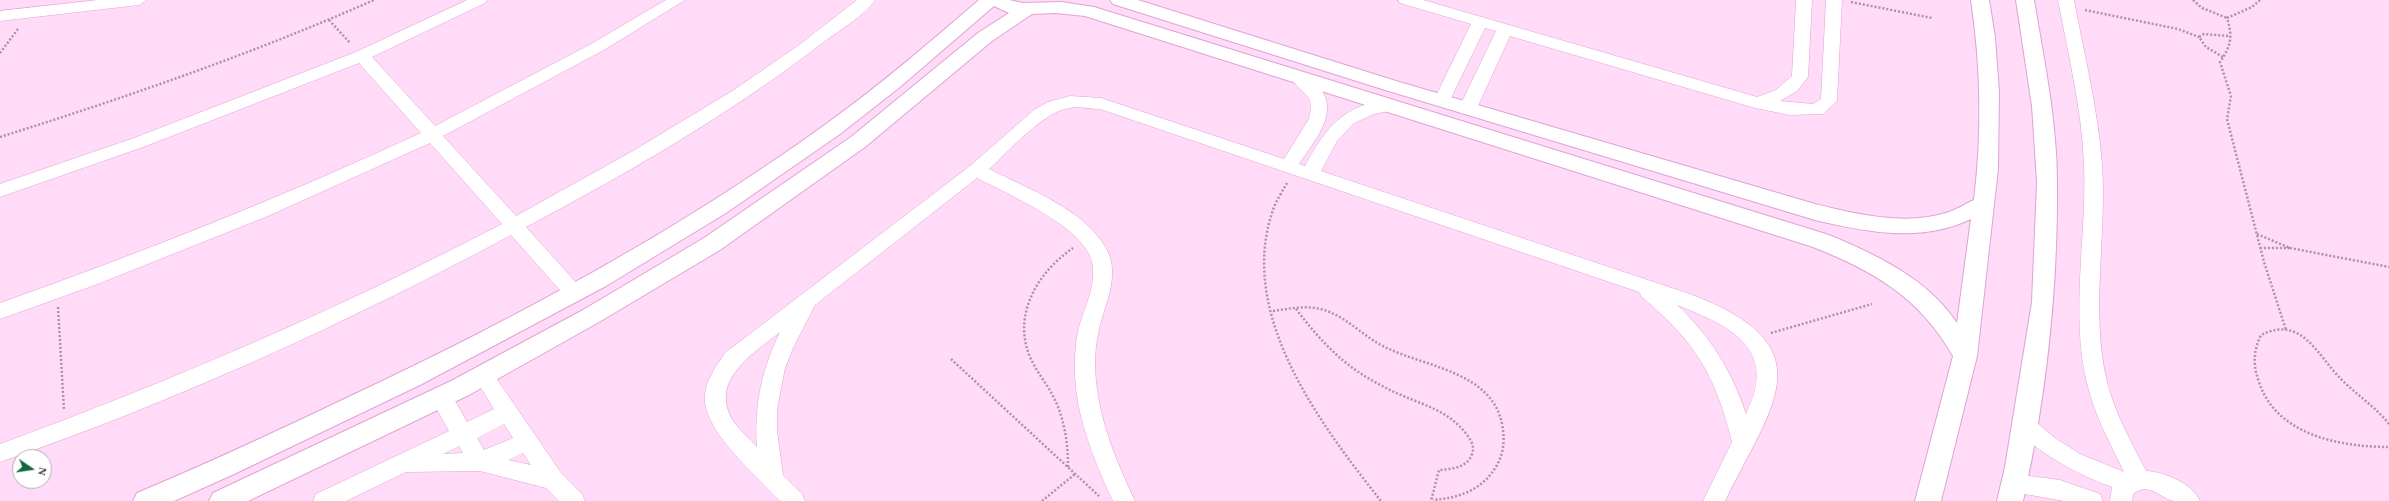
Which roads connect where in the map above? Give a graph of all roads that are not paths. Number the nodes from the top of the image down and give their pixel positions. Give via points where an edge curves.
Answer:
1 (41, 0) edge
2 (140, 0) edge
3 (479, 0) edge
4 (677, 0) edge
5 (867, 0) edge
6 (990, 0) edge
7 (997, 0) edge
8 (1119, 0) edge
9 (1406, 0) edge
10 (1804, 0) edge
11 (1980, 0) edge
12 (2025, 0) edge
13 (1841, 1) edge
14 (2066, 3) edge
15 (1036, 4) edge
16 (30, 14) junction
17 (0, 16) edge
18 (1480, 22) junction
19 (1505, 29) junction
20 (362, 56) junction
21 (1800, 77) junction
22 (1299, 78) junction
23 (1830, 84) junction
24 (1442, 100) junction
25 (1755, 102) junction
26 (1388, 106) junction
27 (1468, 108) junction
28 (432, 135) junction
29 (976, 170) junction
30 (1298, 170) junction
31 (0, 191) edge
32 (1983, 204) junction
33 (515, 227) junction
34 (1638, 284) junction
35 (574, 292) junction
36 (814, 295) junction
37 (0, 311) edge
38 (1965, 356) junction
39 (483, 376) junction
40 (440, 398) junction
41 (509, 412) junction
42 (2024, 425) junction
43 (463, 434) junction
44 (527, 440) junction
45 (1743, 442) junction
46 (0, 453) edge
47 (480, 462) junction
48 (405, 464) junction
49 (774, 479) junction
50 (553, 480) junction
51 (2129, 488) edge
52 (2012, 492) edge
53 (146, 501) edge
54 (222, 501) edge
55 (324, 501) edge
56 (574, 501) edge
57 (794, 501) edge
58 (1124, 501) edge
59 (1714, 501) edge
60 (1928, 501) edge
61 (2092, 501) edge
62 (2189, 501) edge

1 - 16 street
2 - 16 street
3 - 20 street
4 - 28 street via 554,73
5 - 33 street via 838,25 767,77 678,133
6 - 35 street via 947,38 833,129 690,225
7 - 15 street via 1010,8
8 - 24 street
9 - 18 street
10 - 21 street
11 - 32 street via 1990,92 1988,169
12 - 42 street via 2042,106 2047,182 2043,302
13 - 23 street
14 - 51 street via 2088,120 2094,185 2094,368
15 - 22 street via 1088,11
15 - 39 street via 985,37 858,142 712,244
16 - 17 street
18 - 19 street
18 - 24 street
19 - 25 street
19 - 27 street
20 - 28 street
20 - 31 street via 140,142
21 - 23 street
21 - 25 street via 1784,94
22 - 26 street
22 - 30 street via 1316,92 1321,110
23 - 25 street via 1829,101 1817,110 1790,109
24 - 27 street
26 - 30 street via 1366,109 1348,118
26 - 38 street via 1821,241 1861,257 1905,283 1941,317
27 - 32 street via 1815,212 1863,224 1910,226 1952,219
28 - 33 street
28 - 37 street via 304,194
29 - 30 street via 1040,114 1054,106 1086,102 1101,104
29 - 36 street
29 - 58 street via 1074,224 1099,253 1103,270 1100,296 1088,332 1085,371 1091,411
30 - 34 street
32 - 38 street
33 - 35 street
33 - 46 street via 397,287 249,355
34 - 45 street via 1682,321 1701,343 1716,366 1736,409
34 - 45 street via 1711,309 1731,319 1761,349 1768,366 1770,383
35 - 53 street via 460,355 201,478
36 - 49 street via 784,343 773,368 765,423 766,443
36 - 49 street via 732,359 721,377 716,395 718,413 727,429
38 - 60 street
39 - 40 street
39 - 41 street
40 - 43 street
40 - 54 street
41 - 43 street
41 - 44 street
42 - 51 street via 2054,450
42 - 52 street
43 - 47 street
43 - 48 street
44 - 47 street
44 - 50 street
45 - 59 street
47 - 48 street
47 - 50 street
48 - 55 street
49 - 57 street
50 - 56 street
51 - 62 street via 2165,484
52 - 61 street via 2060,490

